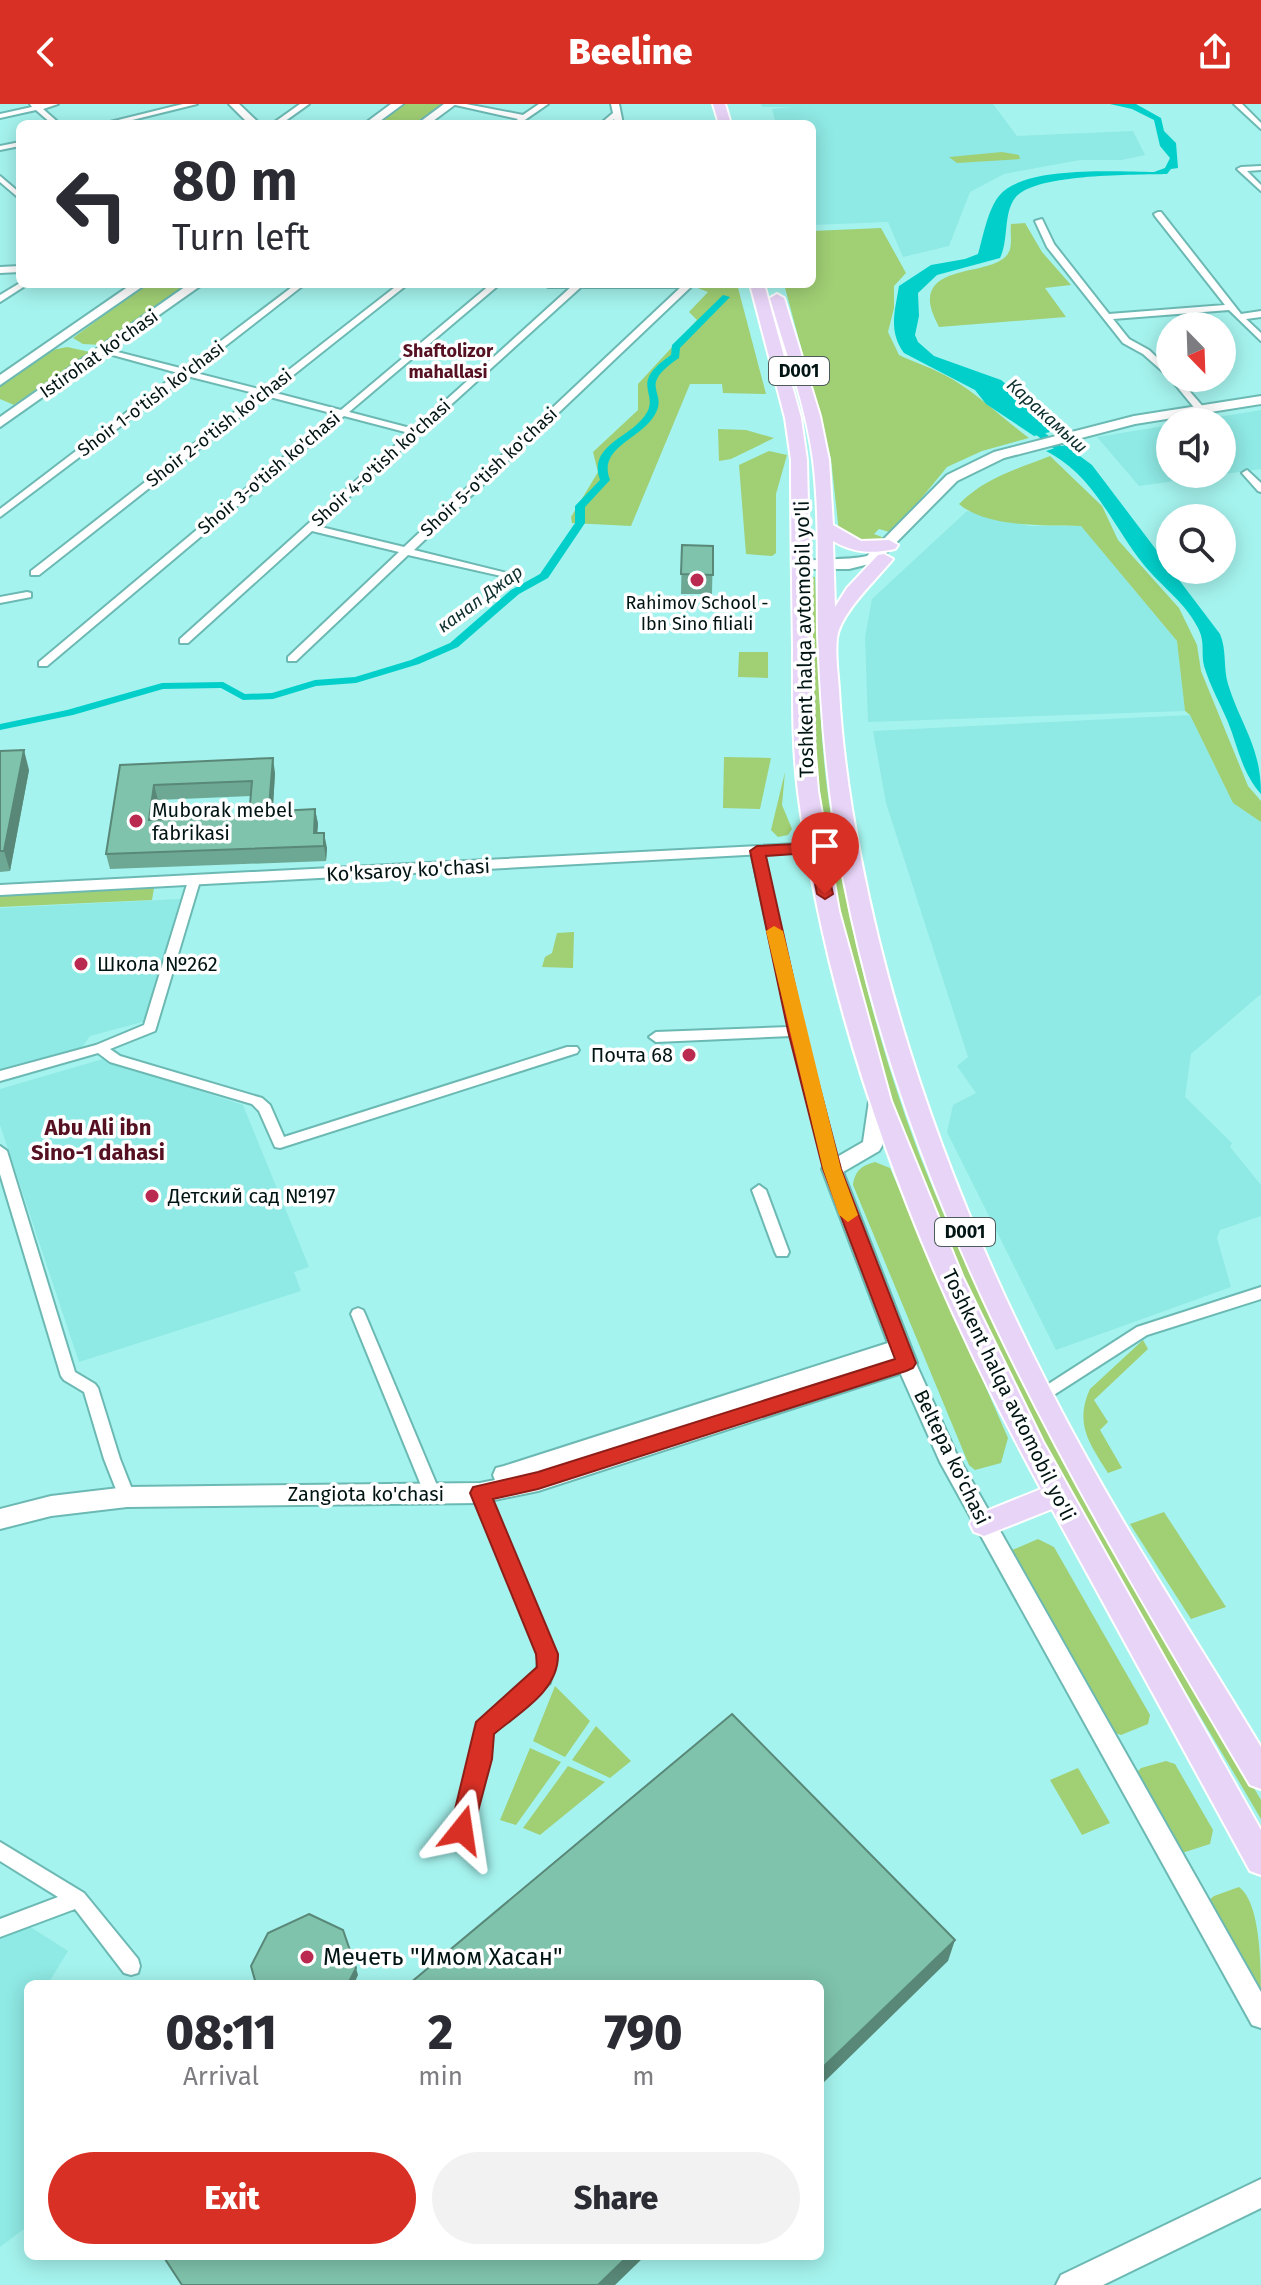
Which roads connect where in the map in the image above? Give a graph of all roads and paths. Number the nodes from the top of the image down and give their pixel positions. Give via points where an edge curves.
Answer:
1 (54, 104) edge
2 (193, 104) edge
3 (234, 104) edge
4 (305, 104) edge
5 (398, 104) edge
6 (453, 104) edge
7 (544, 104) edge
8 (1238, 104) edge
9 (36, 106) edge
10 (157, 112) junction
11 (0, 116) edge
12 (524, 118) junction
13 (52, 120) edge
14 (123, 120) edge
15 (164, 120) edge
16 (251, 120) edge
17 (282, 120) edge
18 (375, 120) edge
19 (428, 120) edge
20 (521, 120) edge
21 (1261, 127) edge
22 (1261, 168) edge
23 (15, 177) dead end
24 (2, 182) edge
25 (1261, 189) edge
26 (1158, 214) dead end
27 (1039, 221) dead end
28 (18, 288) edge
29 (134, 288) edge
30 (191, 288) edge
31 (296, 288) edge
32 (399, 288) edge
33 (491, 288) edge
34 (575, 288) edge
35 (685, 288) edge
36 (758, 288) edge
37 (774, 288) edge
38 (0, 299) edge
39 (1231, 307) junction
40 (1261, 314) edge
41 (1108, 317) junction
42 (1239, 317) junction
43 (1261, 338) edge
44 (59, 341) junction
45 (73, 344) dead end
46 (88, 348) dead end
47 (102, 351) junction
48 (1156, 362) edge
49 (186, 372) junction
50 (0, 381) edge
51 (264, 392) junction
52 (1185, 392) edge
53 (1261, 400) edge
54 (0, 404) edge
55 (1199, 408) edge
56 (1207, 408) edge
57 (17, 412) junction
58 (340, 413) junction
59 (1156, 418) edge
60 (0, 423) edge
61 (416, 432) junction
62 (799, 460) junction
63 (821, 460) junction
64 (1247, 473) dead end
65 (1261, 489) edge
66 (0, 514) edge
67 (310, 527) junction
68 (825, 527) junction
69 (406, 550) junction
70 (887, 552) junction
71 (802, 569) junction
72 (827, 569) junction
73 (35, 573) dead end
74 (511, 577) dead end
75 (27, 595) dead end
76 (0, 600) edge
77 (829, 634) junction
78 (184, 641) dead end
79 (292, 659) dead end
80 (43, 664) dead end
81 (816, 848) junction
82 (757, 851) junction
83 (194, 881) junction
84 (0, 890) edge
85 (796, 1031) junction
86 (656, 1037) dead end
87 (100, 1048) junction
88 (572, 1050) dead end
89 (0, 1076) edge
90 (879, 1101) junction
91 (872, 1146) junction
92 (0, 1151) edge
93 (901, 1162) junction
94 (832, 1169) junction
95 (759, 1190) dead end
96 (782, 1252) dead end
97 (1261, 1293) edge
98 (358, 1314) dead end
99 (903, 1355) junction
100 (1041, 1396) junction
101 (431, 1488) junction
102 (124, 1491) junction
103 (480, 1493) junction
104 (1057, 1495) junction
105 (0, 1507) edge
106 (0, 1519) edge
107 (984, 1524) junction
108 (1261, 1775) edge
109 (462, 1830) dead end
110 (0, 1851) edge
111 (1261, 1860) edge
112 (78, 1899) junction
113 (0, 1928) edge
114 (131, 1966) dead end
115 (1261, 2016) edge
116 (1261, 2193) edge
117 (1071, 2285) edge

1 - 9 street
2 - 10 street
3 - 16 street
4 - 17 street
5 - 18 main road
6 - 12 street
6 - 19 main road
7 - 12 street
8 - 21 street
9 - 11 street
9 - 13 street
10 - 14 street
10 - 15 street
12 - 20 street
22 - 25 street via 1241,169
23 - 24 street
26 - 39 street
27 - 41 street via 1050,245
28 - 38 street
29 - 44 main road, Istirohat ko'chasi
30 - 47 main road, Istirohat ko'chasi
31 - 49 street, Shoir 1-o'tish ko'chasi
32 - 51 street, Shoir 2-o'tish ko'chasi
33 - 58 street, Shoir 3-o'tish ko'chasi
34 - 61 street, Shoir 4-o'tish ko'chasi
35 - 69 street, Shoir 5-o'tish ko'chasi
36 - 62 highway, Toshkent halqa avtomobil yo'li / D001
37 - 63 highway, Toshkent halqa avtomobil yo'li / D001
39 - 41 street
39 - 42 street
40 - 42 street
41 - 48 street via 1126,341
42 - 43 street
44 - 45 main road
44 - 50 main road, Istirohat ko'chasi
46 - 47 main road
47 - 49 street
47 - 57 main road, Istirohat ko'chasi
49 - 51 street
49 - 66 street, Shoir 1-o'tish ko'chasi
51 - 58 street
51 - 73 street, Shoir 2-o'tish ko'chasi
52 - 55 street
53 - 56 main road
54 - 57 main road
57 - 60 main road, Istirohat ko'chasi
58 - 61 street
58 - 80 street, Shoir 3-o'tish ko'chasi
59 - 70 main road via 986,460 934,493
61 - 67 street, Shoir 4-o'tish ko'chasi
62 - 63 highway
62 - 71 highway, Toshkent halqa avtomobil yo'li / D001
63 - 68 highway, Toshkent halqa avtomobil yo'li / D001
64 - 65 street
67 - 69 street
67 - 78 street, Shoir 4-o'tish ko'chasi
68 - 70 highway via 854,545
68 - 72 highway, Toshkent halqa avtomobil yo'li / D001
69 - 74 street
69 - 79 street, Shoir 5-o'tish ko'chasi
70 - 72 main road via 861,569
70 - 77 highway via 853,592
71 - 72 main road
71 - 81 highway, Toshkent halqa avtomobil yo'li / D001 via 804,749
72 - 77 highway, Toshkent halqa avtomobil yo'li / D001
75 - 76 street
77 - 100 highway, Toshkent halqa avtomobil yo'li / D001 via 840,803 883,1000 928,1142
81 - 82 street, Ko'ksaroy ko'chasi
81 - 90 highway, Toshkent halqa avtomobil yo'li / D001
82 - 83 street, Ko'ksaroy ko'chasi
82 - 85 street, Beltepa ko'chasi
83 - 84 street, Ko'ksaroy ko'chasi
83 - 87 street via 150,1028
85 - 86 street
85 - 94 street, Beltepa ko'chasi
87 - 88 street via 115,1059 257,1101 280,1143
87 - 89 street
90 - 91 main road
90 - 93 highway, Toshkent halqa avtomobil yo'li / D001
91 - 93 main road
91 - 94 main road
92 - 102 street via 69,1376 90,1388
93 - 104 highway, Toshkent halqa avtomobil yo'li / D001
94 - 99 main road, Beltepa ko'chasi
95 - 96 street
97 - 100 street via 1142,1331
98 - 101 street
99 - 101 main road, Zangiota ko'chasi via 541,1465
99 - 103 main road, Zangiota ko'chasi via 538,1481
99 - 107 street, Beltepa ko'chasi
100 - 108 highway, Toshkent halqa avtomobil yo'li / D001
101 - 102 main road, Zangiota ko'chasi
101 - 103 main road, Zangiota ko'chasi
102 - 105 main road, Zangiota ko'chasi via 73,1491
102 - 106 main road, Zangiota ko'chasi
103 - 109 street via 548,1667 544,1678 484,1729
104 - 107 highway
104 - 111 highway, Toshkent halqa avtomobil yo'li / D001
107 - 115 street, Beltepa ko'chasi
110 - 112 street
112 - 113 street
112 - 114 street
116 - 117 main road

